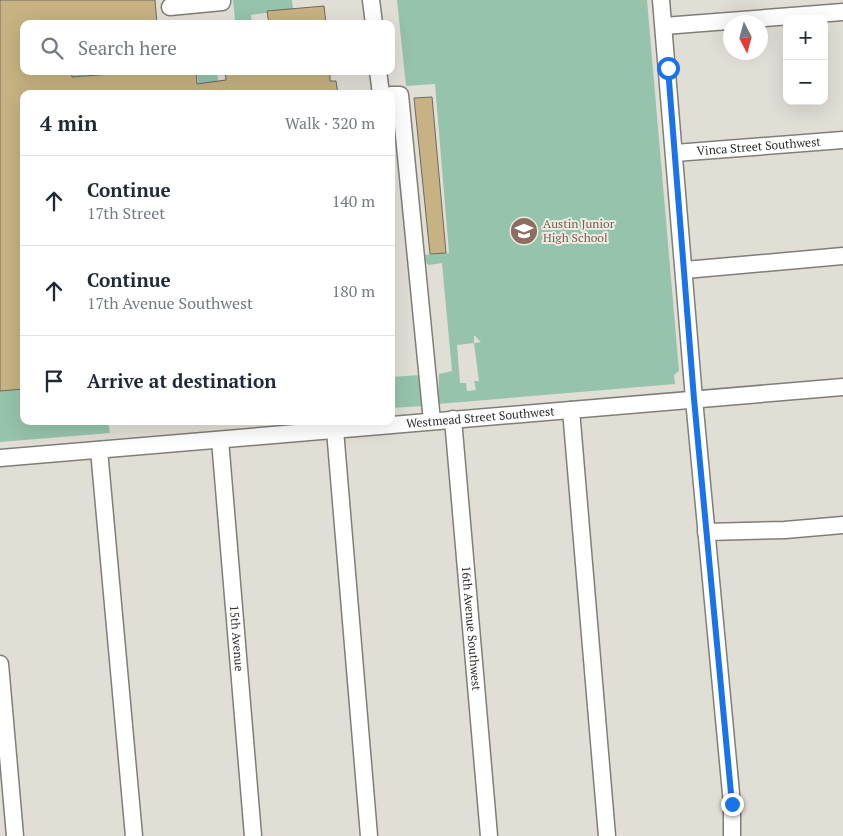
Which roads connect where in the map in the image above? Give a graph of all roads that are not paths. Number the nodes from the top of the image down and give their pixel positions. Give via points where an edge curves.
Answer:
1 (222, 0) edge
2 (371, 0) edge
3 (661, 0) edge
4 (170, 7) dead end
5 (843, 12) edge
6 (374, 20) edge
7 (664, 26) junction
8 (379, 75) edge
9 (380, 90) edge
10 (395, 96) edge
11 (843, 140) edge
12 (674, 153) junction
13 (843, 256) edge
14 (685, 270) junction
15 (843, 387) edge
16 (694, 399) junction
17 (571, 410) junction
18 (453, 419) junction
19 (432, 421) junction
20 (395, 424) edge
21 (389, 425) edge
22 (335, 430) junction
23 (220, 440) junction
24 (99, 450) junction
25 (0, 458) edge
26 (843, 525) edge
27 (706, 532) junction
28 (0, 664) edge
29 (15, 836) edge
30 (134, 836) edge
31 (253, 836) edge
32 (369, 836) edge
33 (489, 836) edge
34 (607, 836) edge
35 (732, 836) edge

1 - 4 street
2 - 6 street
3 - 7 street
5 - 7 street
7 - 12 street
8 - 9 street
10 - 19 street via 400,95
11 - 12 street, Vinca Street Southwest
12 - 14 street
13 - 14 street
14 - 16 street
15 - 16 street, Westmead Street Southwest
16 - 17 street, Westmead Street Southwest
16 - 27 street
17 - 18 street, Westmead Street Southwest
17 - 34 street
18 - 19 street, Westmead Street Southwest
18 - 33 street, 16th Avenue Southwest
19 - 20 street, Westmead Street Southwest
21 - 22 street, Westmead Street Southwest
22 - 23 street, Westmead Street Southwest
22 - 32 street
23 - 24 street, Westmead Street Southwest
23 - 31 street, 15th Avenue
24 - 25 street, Westmead Street Southwest
24 - 30 street
26 - 27 street
27 - 35 street via 732,804
28 - 29 street

